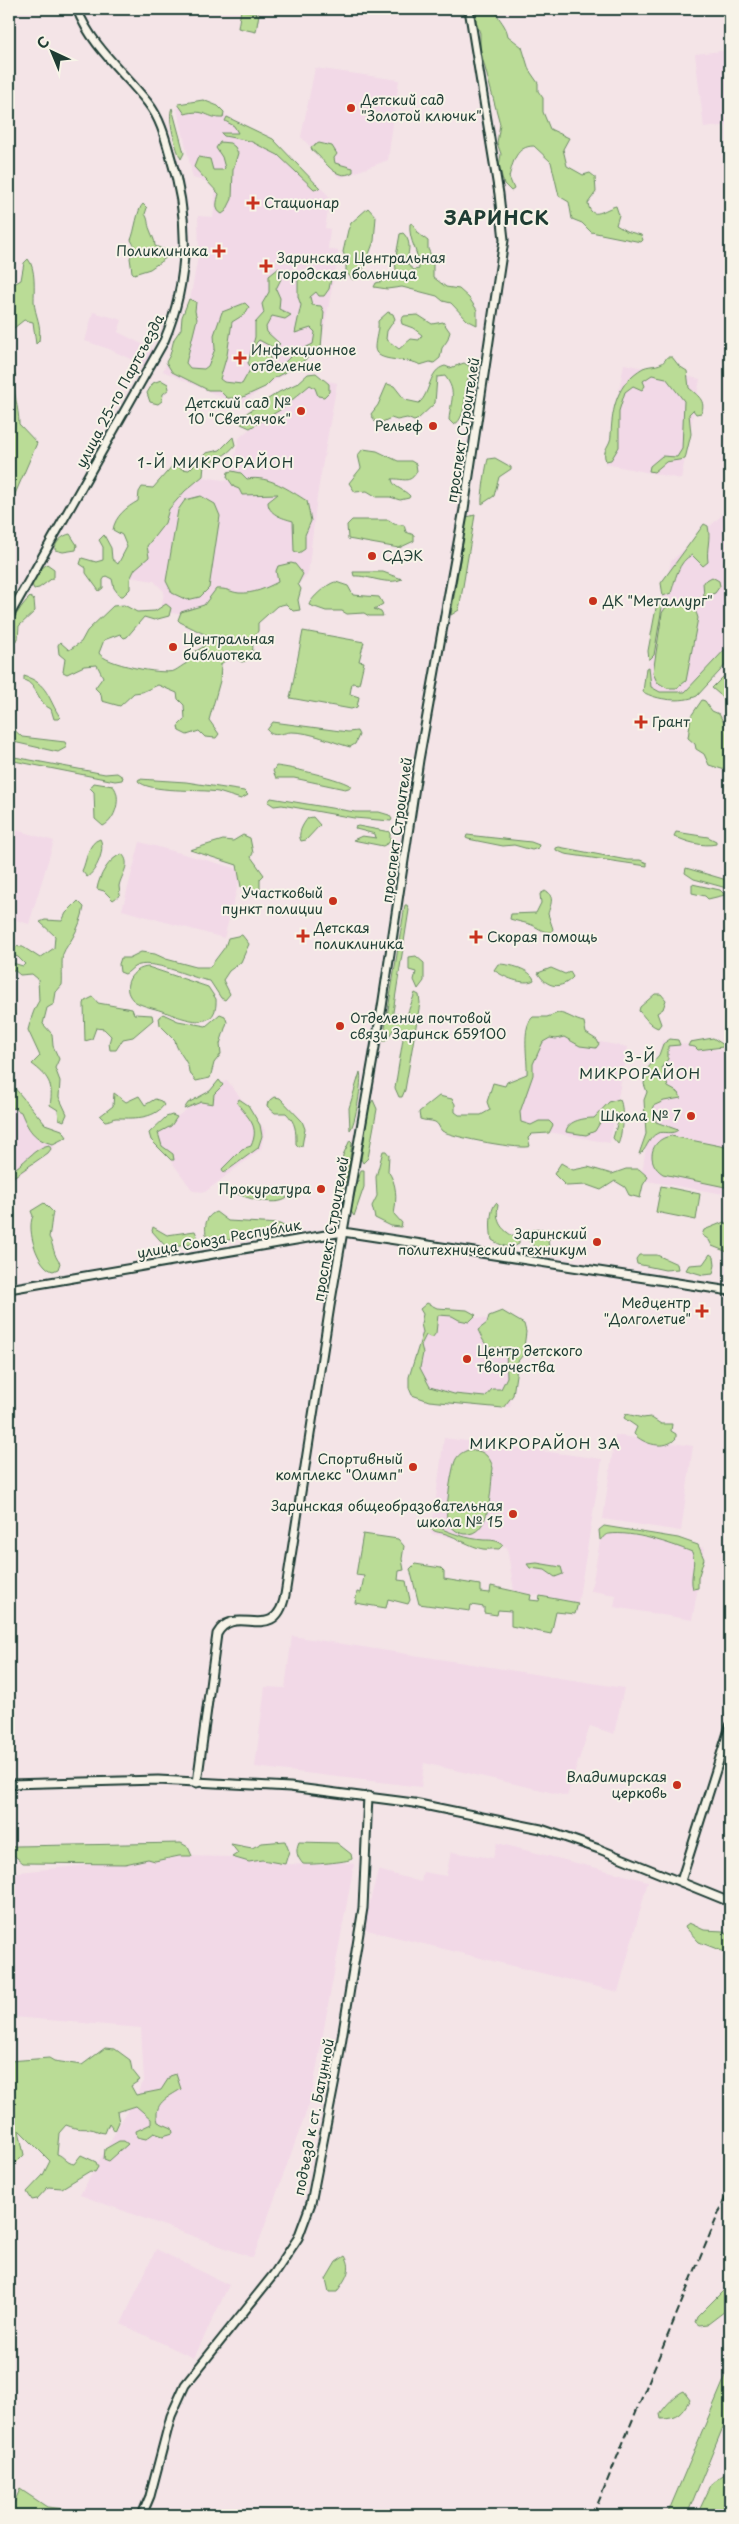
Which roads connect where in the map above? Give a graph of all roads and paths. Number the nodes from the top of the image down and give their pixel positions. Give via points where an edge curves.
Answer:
1 (77, 9) edge
2 (469, 9) edge
3 (9, 616) edge
4 (343, 1232) junction
5 (9, 1288) edge
6 (730, 1291) edge
7 (730, 1726) edge
8 (197, 1783) junction
9 (9, 1784) edge
10 (368, 1796) junction
11 (681, 1881) junction
12 (730, 1902) edge
13 (142, 2515) edge

1 - 3 street, улица 25-го Партсъезда via 91,38 148,102 160,123 180,187 184,263 180,295 164,341
2 - 4 street, проспект Строителей via 504,240 465,500 419,760 384,998
4 - 5 street, улица Союза Республик
4 - 6 street, улица Союза Республик
4 - 8 street, проспект Строителей via 283,1605 274,1619 267,1622 234,1621 223,1626 217,1634
7 - 11 street
8 - 9 street via 158,1780
8 - 10 street via 290,1787
10 - 11 street via 472,1813 540,1829 599,1848
10 - 13 street, подъезд к ст. Батунной via 363,1908 311,2203 298,2238 274,2274 185,2385 171,2416
11 - 12 street

